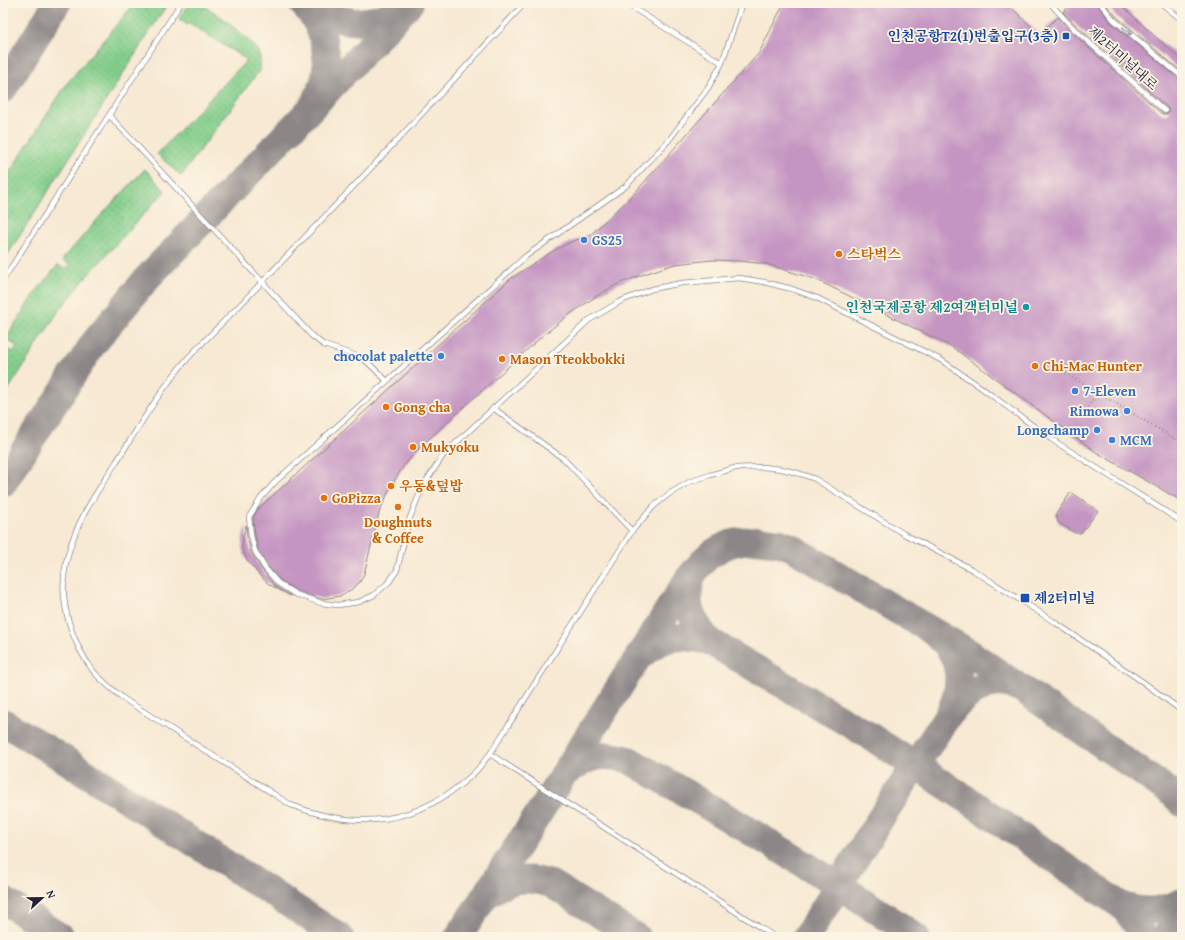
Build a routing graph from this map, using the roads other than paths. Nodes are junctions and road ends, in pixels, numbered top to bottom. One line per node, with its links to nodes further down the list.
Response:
1 (181, 3): 12 (lane)
2 (525, 3): 14 (lane)
3 (625, 3): 9 (lane)
4 (742, 3): 9 (lane)
5 (1050, 3): 11 (lane, 제2터미널대로)
6 (1100, 3): 10 (lane, 제2터미널대로, one-way to 10)
7 (1161, 3): 8 (lane)
8 (1182, 20)
9 (722, 63): 15 (lane)
10 (1182, 77)
11 (1165, 111)
12 (109, 115): 13 (lane); 14 (lane)
13 (3, 280)
14 (261, 282): 15 (lane); 20 (lane)
15 (387, 381): 16 (lane)
16 (493, 408): 17 (lane); 18 (lane)
17 (1182, 522)
18 (632, 531): 19 (lane); 20 (lane)
19 (1182, 711)
20 (490, 754): 21 (lane)
21 (775, 937)

